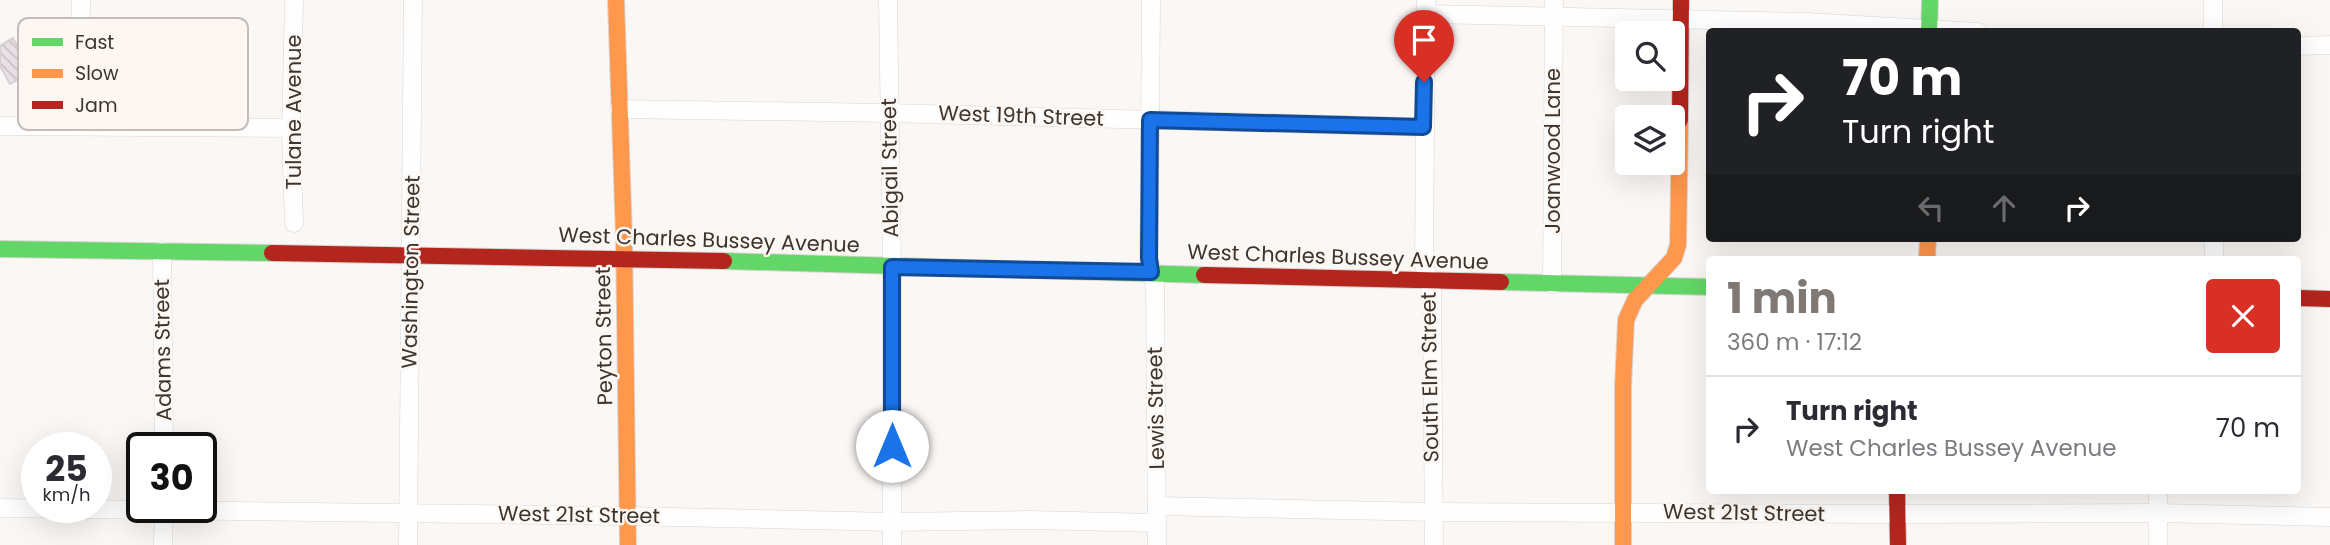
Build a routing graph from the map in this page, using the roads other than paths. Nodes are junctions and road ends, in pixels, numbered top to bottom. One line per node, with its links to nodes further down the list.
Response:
1 (81, 0): 12 (street)
2 (295, 0): 26 (street, Tulane Avenue)
3 (413, 0): 30 (street, Washington Street)
4 (616, 0): 19 (street, Peyton Street)
5 (888, 0): 20 (street, Abigail Street)
6 (1151, 0): 21 (street, Lewis Street)
7 (1681, 0): 13 (street)
8 (1930, 0): 15 (street)
9 (2213, 0): 16 (street)
10 (1426, 7): 11 (street); 24 (street, South Elm Street)
11 (1554, 9): 13 (street); 35 (street, Joanwood Lane)
12 (81, 18)
13 (1681, 19): 14 (street); 36 (street)
14 (1888, 28)
15 (1929, 28)
16 (2213, 28)
17 (2330, 45): 18 (street)
18 (2301, 46)
19 (619, 109): 20 (street, West 19th Street); 31 (street, Peyton Street)
20 (889, 113): 21 (street, West 19th Street); 32 (street, Abigail Street)
21 (1150, 120): 24 (street, West 19th Street); 33 (street, Lewis Street)
22 (0, 126): 23 (street)
23 (18, 126)
24 (1423, 127): 34 (street, South Elm Street)
25 (248, 128): 26 (street)
26 (292, 128): 27 (street, Tulane Avenue)
27 (294, 223)
28 (0, 249): 29 (street, West Charles Bussey Avenue)
29 (162, 251): 30 (street, West Charles Bussey Avenue); 40 (street, Adams Street)
30 (410, 253): 31 (street, West Charles Bussey Avenue); 48 (street, Washington Street)
31 (624, 258): 32 (street, West Charles Bussey Avenue); 52 (street, Peyton Street)
32 (892, 267): 33 (street, West Charles Bussey Avenue); 54 (street, Abigail Street)
33 (1151, 272): 34 (street, West Charles Bussey Avenue); 51 (street, Lewis Street)
34 (1428, 282): 35 (street, West Charles Bussey Avenue); 46 (street, South Elm Street)
35 (1552, 284): 36 (street, West Charles Bussey Avenue)
36 (1646, 286): 37 (street, West Charles Bussey Avenue); 47 (street)
37 (1706, 287)
38 (2301, 298): 39 (street)
39 (2330, 299)
40 (164, 432)
41 (1897, 494): 50 (street)
42 (2158, 494): 49 (street)
43 (0, 509): 44 (street, West 21st Street)
44 (126, 509)
45 (217, 510): 48 (street, West 21st Street)
46 (1433, 512): 47 (street, West 21st Street); 51 (street, West 21st Street); 61 (street, South Elm Street)
47 (1623, 512): 50 (street, West 21st Street); 62 (street)
48 (409, 513): 52 (street, West 21st Street); 57 (street, Washington Street)
49 (2158, 513): 50 (street, West 21st Street); 53 (street, West 21st Street); 64 (street)
50 (1898, 514): 63 (street)
51 (1157, 515): 54 (street, West 21st Street); 60 (street, Lewis Street)
52 (628, 516): 54 (street, West 21st Street); 58 (street, Peyton Street)
53 (2330, 517)
54 (892, 522): 59 (street, Abigail Street)
55 (164, 523): 56 (street)
56 (163, 545)
57 (408, 545)
58 (628, 545)
59 (892, 545)
60 (1157, 545)
61 (1434, 545)
62 (1623, 545)
63 (1898, 545)
64 (2158, 545)

